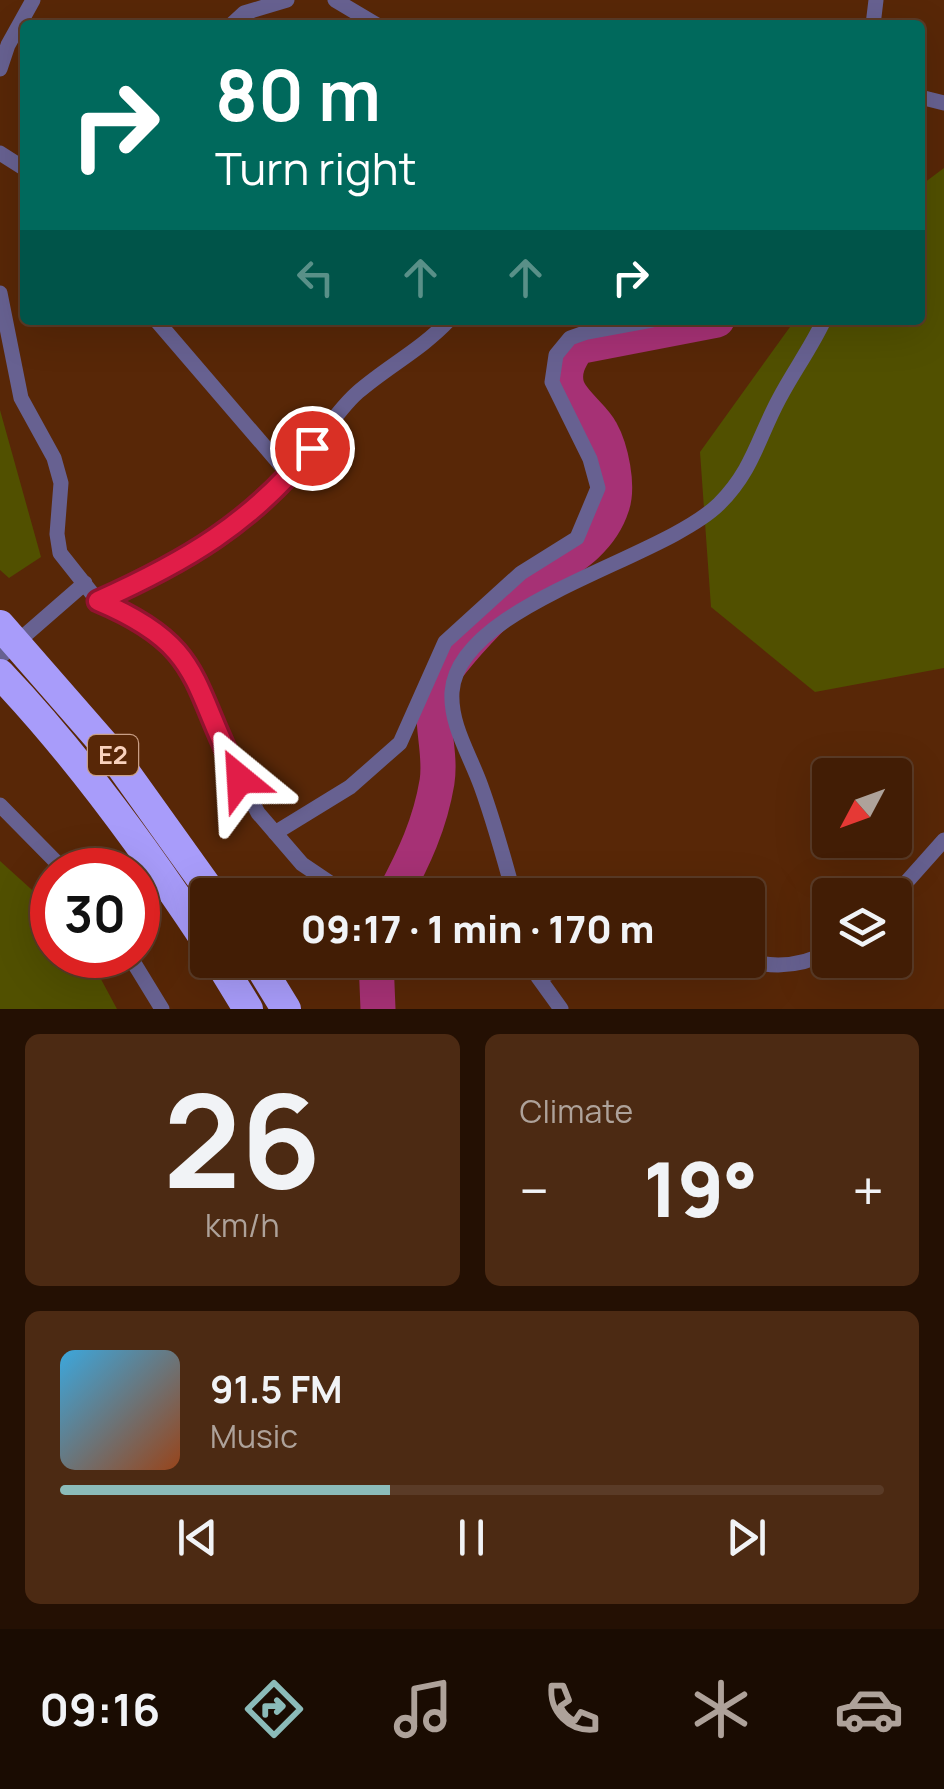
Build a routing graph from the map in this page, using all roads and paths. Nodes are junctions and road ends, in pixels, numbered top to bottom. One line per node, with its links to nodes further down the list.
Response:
1 (288, 0): 3 (street)
2 (334, 0): 4 (street)
3 (236, 20)
4 (369, 20)
5 (20, 23): 6 (street)
6 (0, 68)
7 (0, 294): 13 (street)
8 (160, 325): 12 (street)
9 (444, 325): 12 (street)
10 (625, 325): 19 (street)
11 (822, 325): 24 (street)
12 (290, 476): 14 (street)
13 (85, 583): 14 (street); 16 (street)
14 (98, 601): 19 (street)
15 (0, 626): 22 (highway, E2)
16 (0, 657)
17 (0, 674): 26 (highway, E2)
18 (0, 805): 21 (street)
19 (275, 833): 23 (street)
20 (944, 840): 25 (street)
21 (42, 848)
22 (201, 878)
23 (323, 878)
24 (509, 878)
25 (910, 878)
26 (190, 919)
27 (812, 958): 28 (street)
28 (765, 966)
29 (142, 978): 33 (street)
30 (229, 978): 34 (highway)
31 (267, 978): 35 (highway)
32 (539, 978): 36 (street)
33 (162, 1009)
34 (248, 1009)
35 (286, 1009)
36 (562, 1009)

